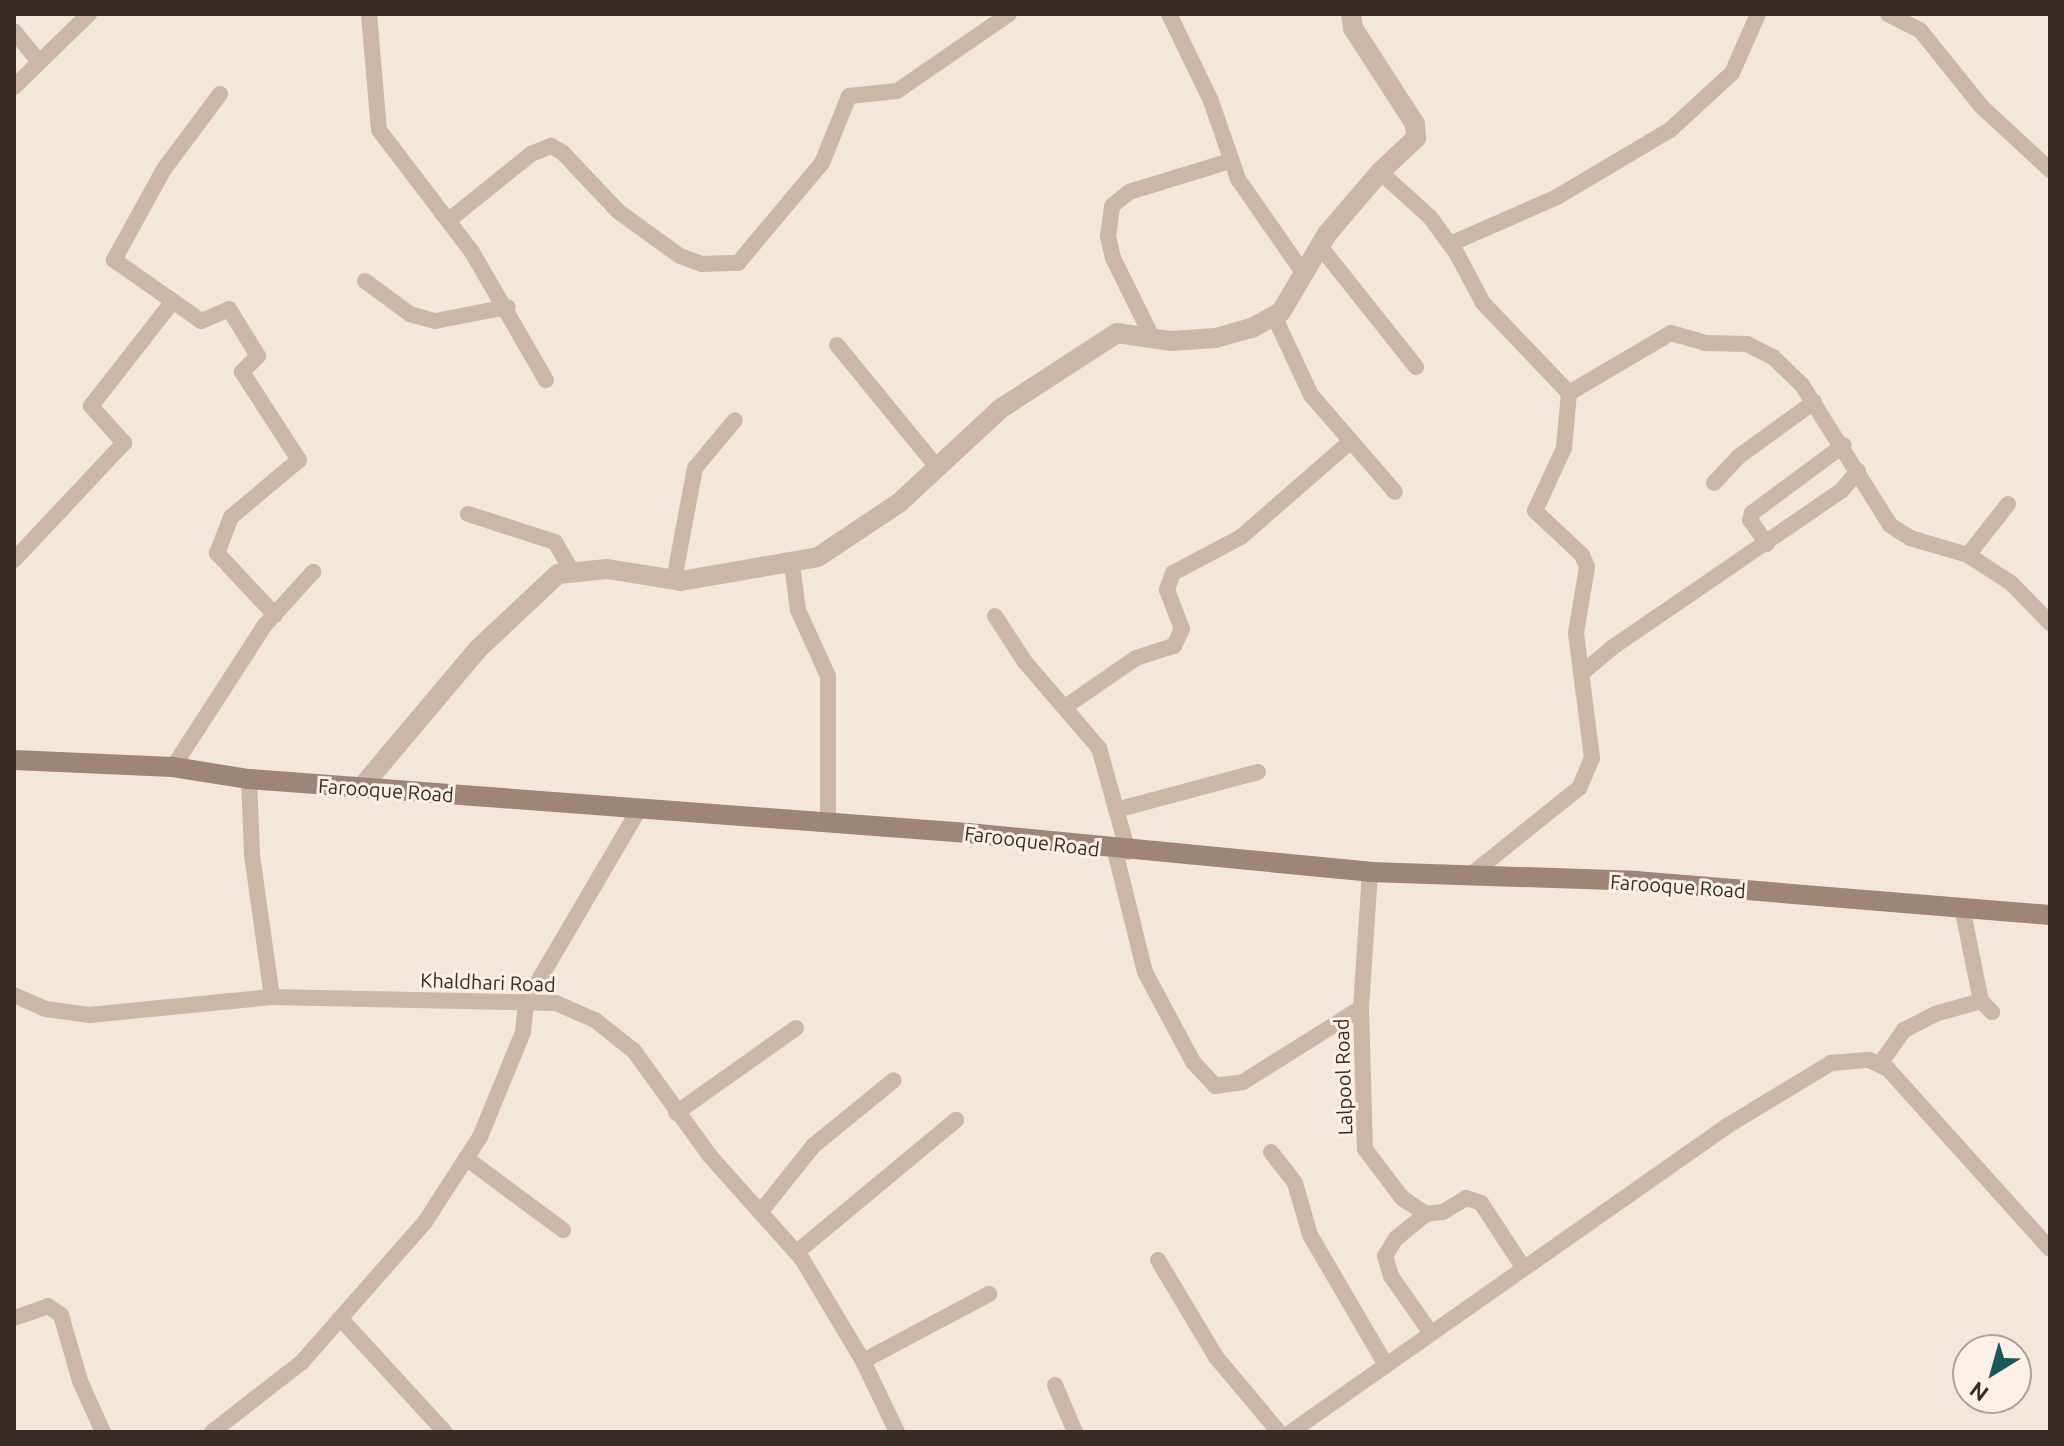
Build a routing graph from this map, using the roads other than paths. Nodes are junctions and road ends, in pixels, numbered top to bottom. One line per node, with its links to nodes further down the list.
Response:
1 (89, 14): 9 (street)
2 (369, 14): 15 (street)
3 (1009, 14): 15 (street)
4 (1169, 14): 12 (street)
5 (1351, 14): 14 (street)
6 (1758, 14): 16 (street)
7 (1888, 14): 13 (street)
8 (14, 31): 9 (street)
9 (39, 62): 10 (street)
10 (14, 87)
11 (220, 94): 20 (street)
12 (1230, 161): 18 (street); 23 (street)
13 (2050, 170)
14 (1380, 172): 16 (street); 17 (street)
15 (449, 220): 21 (street)
16 (1450, 244): 27 (street)
17 (1319, 245): 18 (street); 25 (street)
18 (1304, 274): 22 (street)
19 (365, 281): 21 (street)
20 (173, 301): 40 (street); 45 (street)
21 (508, 307): 26 (street)
22 (1274, 316): 23 (street); 30 (street)
23 (1151, 335): 32 (street)
24 (837, 345): 32 (street)
25 (1416, 367)
26 (546, 380)
27 (1569, 393): 28 (street); 48 (street)
28 (1814, 402): 31 (street); 34 (street)
29 (735, 420): 44 (street)
30 (1351, 441): 35 (street); 49 (street)
31 (1844, 445): 33 (street); 38 (street)
32 (937, 467): 41 (street)
33 (1858, 471): 38 (street); 39 (street)
34 (1714, 483)
35 (1395, 492)
36 (2008, 504): 39 (street)
37 (468, 514): 43 (street)
38 (1767, 544): 48 (street)
39 (1968, 555): 47 (street)
40 (14, 560)
41 (792, 564): 44 (street); 57 (street)
42 (313, 572): 45 (street)
43 (572, 572): 44 (street); 54 (street)
44 (674, 580)
45 (275, 615): 51 (street)
46 (995, 616): 49 (street)
47 (2050, 623)
48 (1581, 674): 60 (street)
49 (1065, 707): 55 (street)
50 (14, 760): 51 (main road, Farooque Road)
51 (173, 767): 53 (main road, Farooque Road)
52 (1258, 772): 55 (street)
53 (249, 779): 54 (main road, Farooque Road); 64 (street)
54 (361, 788): 56 (main road, Farooque Road)
55 (1116, 810): 58 (street)
56 (638, 811): 57 (main road, Farooque Road); 65 (street)
57 (828, 824): 58 (main road, Farooque Road)
58 (1122, 851): 59 (main road, Farooque Road); 66 (street)
59 (1370, 872): 60 (main road, Farooque Road); 66 (street, Lalpool Road)
60 (1469, 876): 61 (main road, Farooque Road)
61 (1962, 907): 62 (main road, Farooque Road); 68 (street)
62 (2050, 915)
63 (14, 995): 64 (street, Khaldhari Road)
64 (272, 997): 65 (street, Khaldhari Road)
65 (526, 1002): 70 (street, Khaldhari Road); 73 (street)
66 (1361, 1008): 75 (street, Lalpool Road)
67 (796, 1028): 70 (street)
68 (1880, 1064): 77 (street); 80 (street)
69 (894, 1080): 74 (street)
70 (676, 1113): 74 (street, Khaldhari Road)
71 (956, 1120): 78 (street)
72 (1271, 1152): 86 (street)
73 (466, 1158): 76 (street); 83 (street)
74 (762, 1210): 78 (street, Khaldhari Road)
75 (1426, 1214): 80 (street); 84 (street)
76 (563, 1230)
77 (2050, 1249)
78 (797, 1252): 85 (street, Khaldhari Road)
79 (1158, 1260): 93 (street)
80 (1523, 1267): 84 (street)
81 (989, 1294): 85 (street)
82 (14, 1318): 88 (street)
83 (340, 1318): 89 (street); 90 (street)
84 (1430, 1332): 86 (street)
85 (863, 1361): 91 (street, Khaldhari Road)
86 (1386, 1365): 94 (street)
87 (1055, 1385): 92 (street)
88 (103, 1432)
89 (212, 1432)
90 (445, 1432)
91 (897, 1432)
92 (1075, 1432)
93 (1279, 1432)
94 (1291, 1432)

